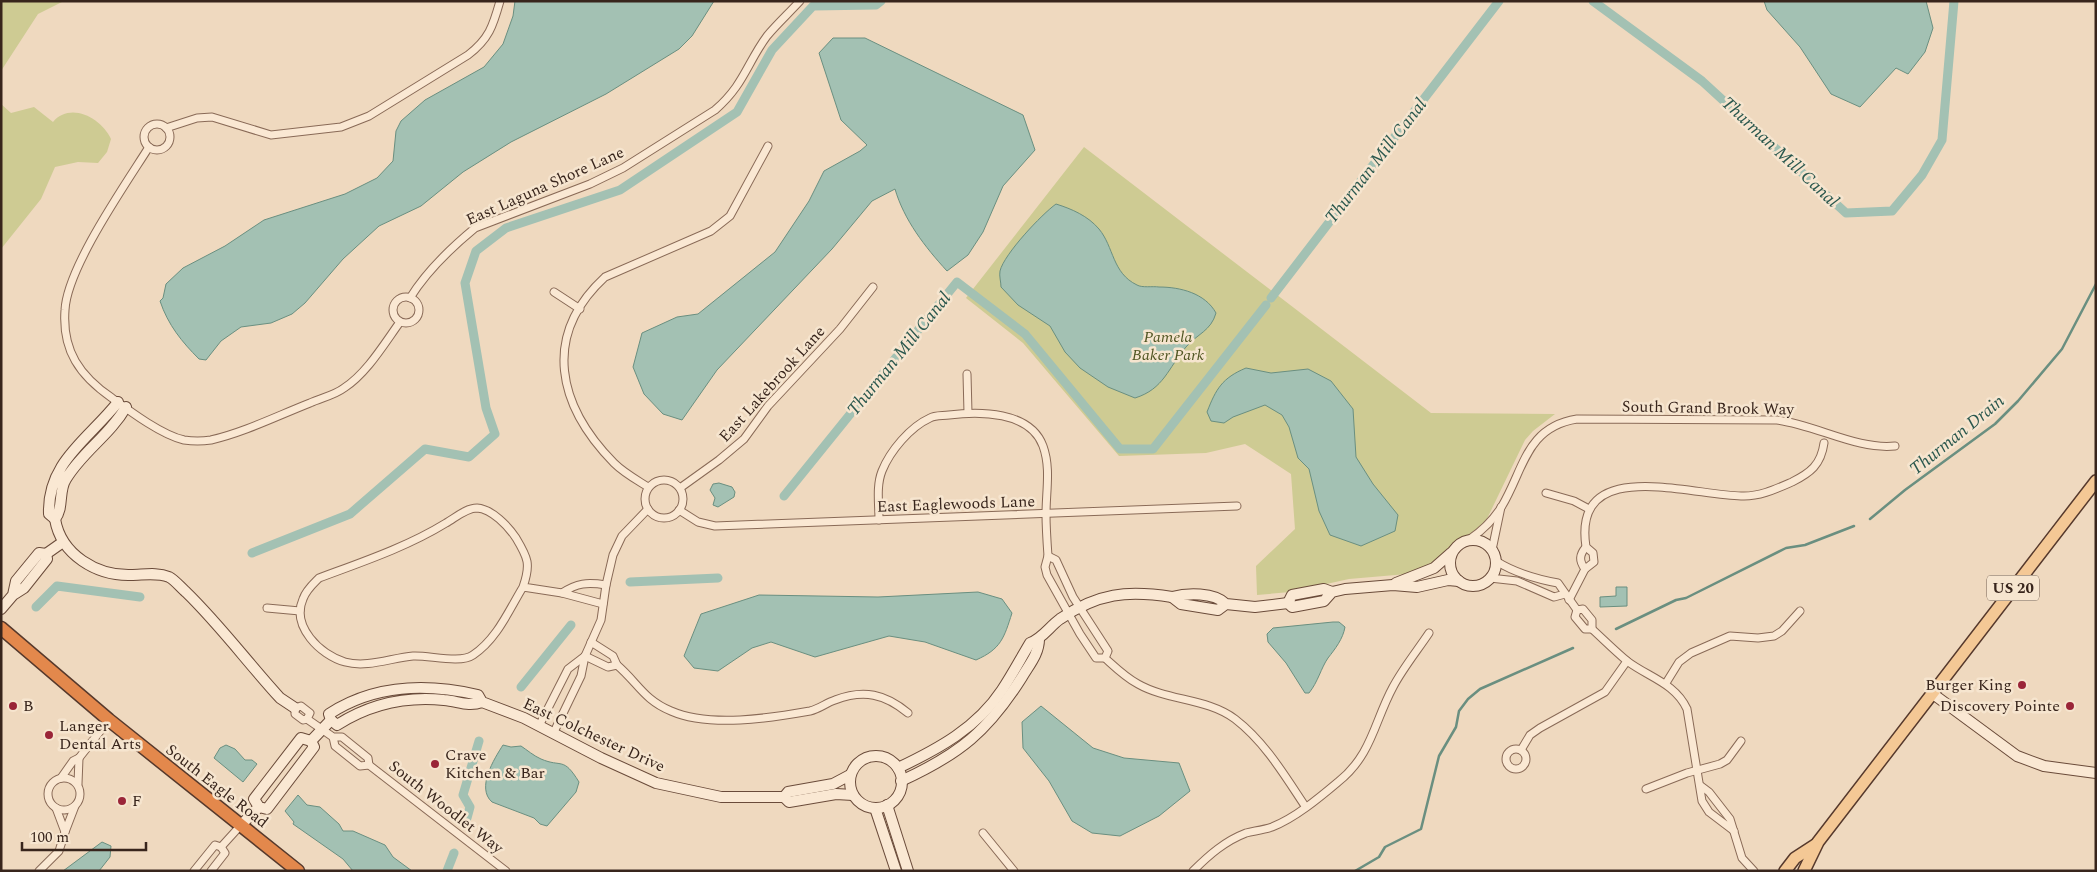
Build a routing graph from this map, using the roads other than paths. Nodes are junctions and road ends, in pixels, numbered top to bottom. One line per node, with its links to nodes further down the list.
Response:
1 (500, 1): 3 (street)
2 (800, 1): 8 (street, East Laguna Shore Lane)
3 (166, 128): 5 (street); 5 (street)
4 (768, 146): 9 (street)
5 (149, 147): 12 (street)
6 (873, 287): 20 (street, East Lakebrook Lane)
7 (554, 292): 9 (street)
8 (410, 298): 10 (street); 10 (street)
9 (580, 309): 19 (street)
10 (400, 322): 12 (street)
11 (967, 374): 13 (street)
12 (122, 405): 16 (street); 17 (street)
13 (968, 413): 27 (street); 29 (street)
14 (1824, 443): 25 (street)
15 (1895, 446): 23 (street, South Grand Brook Way)
16 (70, 454): 17 (street); 28 (street)
17 (78, 462): 28 (street)
18 (2095, 482): 65 (main road, US 20)
19 (648, 488): 20 (street); 24 (street)
20 (680, 488): 26 (street)
21 (1546, 493): 25 (street)
22 (1237, 506): 27 (street, East Eaglewoods Lane)
23 (1502, 507): 30 (street); 33 (street)
24 (648, 509): 26 (street); 42 (street)
25 (1589, 509): 32 (street)
26 (679, 510): 29 (street, East Eaglewoods Lane)
27 (1046, 514): 29 (street, East Eaglewoods Lane); 35 (street)
28 (56, 519): 31 (street)
29 (879, 520)
30 (1470, 539): 33 (street); 34 (street)
31 (63, 542): 50 (street); 66 (street)
32 (1586, 547): 37 (street); 37 (street)
33 (1492, 550): 36 (street)
34 (1452, 553): 39 (street); 41 (street)
35 (1048, 556): 49 (street); 54 (street)
36 (1496, 561): 38 (street); 40 (street)
37 (1585, 569): 46 (street)
38 (1490, 578): 39 (street); 45 (street)
39 (1459, 581): 41 (street)
40 (1547, 581): 45 (street); 46 (street)
41 (1393, 584): 49 (street)
42 (606, 585): 44 (street); 47 (street)
43 (523, 587): 44 (street); 52 (street); 52 (street)
44 (562, 593): 47 (street)
45 (1542, 593): 46 (street)
46 (1567, 597): 51 (street)
47 (603, 604): 59 (street)
48 (268, 608): 52 (street)
49 (1080, 608): 54 (street); 61 (street)
50 (1, 609)
51 (1577, 610): 56 (street); 56 (street)
52 (300, 611)
53 (1800, 611): 64 (street)
54 (1069, 614): 58 (street); 61 (street)
55 (1, 628): 68 (highway, South Eagle Road)
56 (1592, 630): 62 (street)
57 (1429, 633): 91 (street)
58 (1039, 639): 78 (street); 83 (street)
59 (591, 642): 60 (street); 63 (street)
60 (585, 656): 63 (street); 69 (street); 71 (street)
61 (1105, 658): 91 (street)
62 (1627, 661): 64 (street); 75 (street)
63 (617, 666): 67 (street)
64 (1666, 684): 79 (street)
65 (1933, 694): 80 (street); 99 (main road, US 20)
66 (295, 708): 70 (street, South Woodlet Way)
67 (908, 713)
68 (109, 720): 76 (street); 95 (highway, South Eagle Road)
69 (539, 726): 70 (street, East Colchester Drive); 71 (street, East Colchester Drive)
70 (320, 730): 72 (street, South Woodlet Way); 73 (street, East Colchester Drive)
71 (553, 734): 88 (street, East Colchester Drive)
72 (333, 737): 77 (street, South Woodlet Way); 77 (street, South Woodlet Way)
73 (311, 741): 92 (street, East Colchester Drive); 92 (street, East Colchester Drive)
74 (1741, 741): 79 (street)
75 (1521, 750)
76 (79, 758): 82 (street); 84 (street)
77 (369, 766): 105 (street, South Woodlet Way)
78 (898, 768): 81 (street); 83 (street)
79 (1697, 770): 85 (street); 86 (street)
80 (2096, 773)
81 (850, 775): 87 (street); 88 (street, East Colchester Drive)
82 (61, 778): 84 (street); 93 (street)
83 (901, 781): 89 (street)
84 (78, 784): 90 (street)
85 (1701, 786): 97 (street); 97 (street)
86 (1646, 789)
87 (853, 795): 88 (street, East Colchester Drive); 94 (street)
88 (784, 797)
89 (887, 805): 94 (street); 107 (street)
90 (75, 806): 93 (street); 96 (street)
91 (1306, 806): 109 (street)
92 (258, 807): 95 (street, East Colchester Drive)
93 (56, 808): 96 (street)
94 (875, 808): 106 (street)
95 (241, 825): 100 (street); 104 (highway, South Eagle Road)
96 (65, 832): 101 (street)
97 (1734, 832): 110 (street)
98 (983, 833): 108 (street)
99 (1815, 845): 111 (main road, US 20); 112 (main road, US 20)
100 (221, 847): 102 (street); 103 (street)
101 (39, 871)
102 (194, 871)
103 (211, 871)
104 (298, 871)
105 (506, 871)
106 (896, 871)
107 (908, 871)
108 (1014, 871)
109 (1193, 871)
110 (1754, 871)
111 (1785, 871)
112 (1804, 871)

